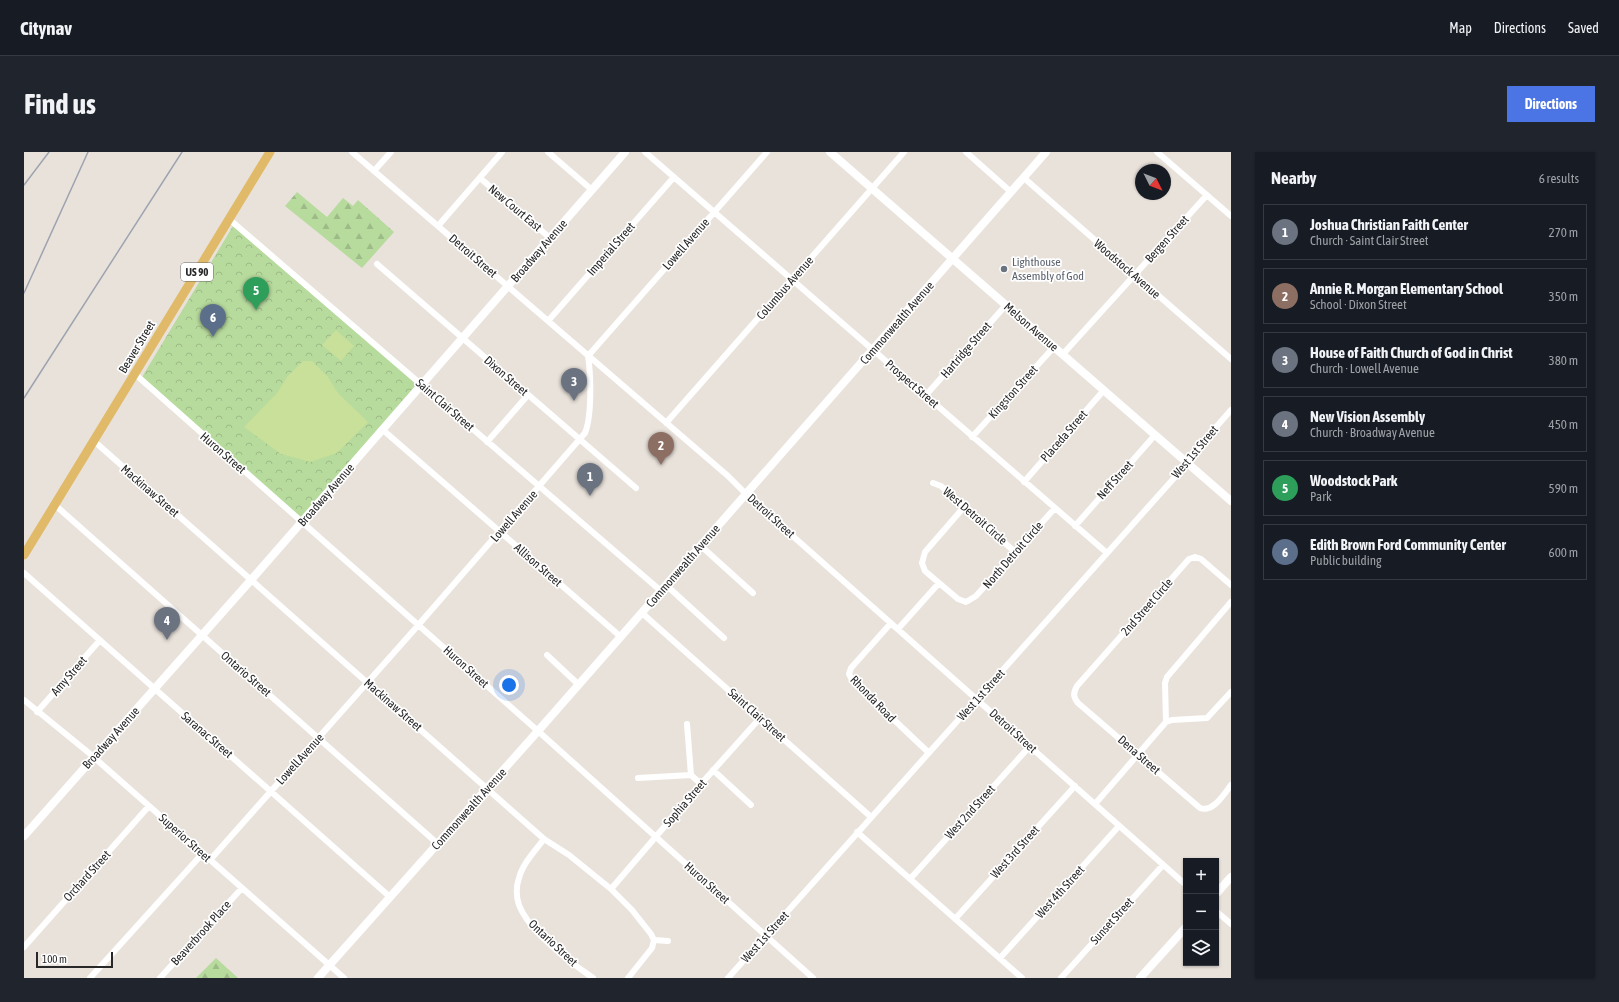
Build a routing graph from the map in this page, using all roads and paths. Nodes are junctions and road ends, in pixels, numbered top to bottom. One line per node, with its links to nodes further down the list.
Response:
1 (270, 152): 24 (main road, Beaver Street / US 90)
2 (352, 152): 14 (street, Detroit Street)
3 (391, 152): 14 (street)
4 (502, 152): 16 (street)
5 (548, 152): 19 (street)
6 (625, 152): 19 (street, Broadway Avenue)
7 (645, 152): 15 (street, Prospect Street)
8 (767, 152): 22 (street, Lowell Avenue)
9 (830, 152): 18 (street, Melson Avenue)
10 (904, 152): 18 (street, Columbus Avenue)
11 (966, 152): 20 (street)
12 (1046, 152): 17 (street, Commonwealth Avenue)
13 (1157, 152): 21 (street)
14 (374, 171): 25 (street, Detroit Street)
15 (674, 177): 22 (street, Prospect Street); 33 (street, Imperial Street)
16 (480, 178): 25 (street); 26 (street, New Court East)
17 (1024, 178): 20 (street, Commonwealth Avenue); 29 (street, Woodstock Avenue)
18 (872, 189): 27 (street, Melson Avenue); 30 (street, Columbus Avenue)
19 (592, 190): 26 (street, Broadway Avenue)
20 (1011, 192): 27 (street, Commonwealth Avenue)
21 (1206, 195): 23 (street); 29 (street, Bergen Street)
22 (714, 212): 30 (street, Prospect Street); 38 (street, Lowell Avenue)
23 (1231, 216)
24 (229, 219): 40 (main road, Beaver Street / US 90); 41 (street, Saint Clair Street)
25 (438, 226): 31 (street, Detroit Street)
26 (550, 238): 31 (street, Broadway Avenue)
27 (953, 259): 32 (street, Melson Avenue); 36 (street, Commonwealth Avenue)
28 (377, 264): 34 (street, Dixon Street)
29 (1135, 275): 37 (street, Bergen Street); 39 (street, Woodstock Avenue)
30 (792, 280): 36 (street, Prospect Street); 46 (street, Columbus Avenue)
31 (508, 286): 33 (street, Detroit Street); 34 (street, Broadway Avenue)
32 (1006, 305): 35 (street, Melson Avenue); 44 (street, Hartridge Street)
33 (548, 321): 38 (street, Detroit Street)
34 (463, 338): 41 (street, Broadway Avenue); 43 (street, Dixon Street)
35 (1054, 347): 37 (street, Melson Avenue); 49 (street, Kingston Street)
36 (873, 350): 44 (street, Prospect Street); 58 (street, Commonwealth Avenue)
37 (1063, 354): 42 (street, Melson Avenue)
38 (588, 356): 46 (street, Detroit Street); 50 (street, Lowell Avenue)
39 (1231, 359)
40 (135, 374): 51 (main road, Beaver Street / US 90); 63 (street, Huron Street)
41 (422, 385): 47 (street, Broadway Avenue); 52 (street, Saint Clair Street)
42 (1104, 390): 48 (street, Melson Avenue); 54 (street, Placeda Street)
43 (528, 395): 50 (street, Dixon Street); 52 (street)
44 (926, 395): 49 (street, Prospect Street)
45 (1231, 410): 53 (street, West 1st Street)
46 (666, 423): 58 (street, Detroit Street)
47 (383, 430): 63 (street, Broadway Avenue); 65 (street, Allison Street)
48 (1155, 435): 53 (street, Melson Avenue); 64 (street, Neff Street)
49 (972, 436): 54 (street, Prospect Street)
50 (580, 439): 56 (street, Lowell Avenue); 57 (street, Dixon Street)
51 (94, 441): 60 (main road, Beaver Street / US 90); 71 (street, Mackinaw Street)
52 (487, 442): 56 (street, Saint Clair Street)
53 (1186, 462): 59 (street, Melson Avenue); 68 (street, West 1st Street)
54 (1024, 482): 62 (street, Prospect Street)
55 (932, 483): 61 (street, West Detroit Circle)
56 (540, 486): 65 (street, Lowell Avenue); 74 (street, Saint Clair Street)
57 (636, 488)
58 (746, 494): 66 (street, Commonwealth Avenue); 78 (street, Detroit Street)
59 (1231, 501)
60 (54, 505): 69 (main road, Beaver Street / US 90); 81 (street, Ontario Street)
61 (964, 507): 67 (street, West Detroit Circle); 72 (street)
62 (1055, 508): 64 (street, Prospect Street); 67 (street, North Detroit Circle)
63 (302, 522): 71 (street, Broadway Avenue); 79 (street, Huron Street)
64 (1075, 526): 68 (street, Prospect Street)
65 (500, 533): 79 (street, Lowell Avenue); 82 (street, Allison Street)
66 (701, 546): 74 (street, Commonwealth Avenue); 75 (street)
67 (1015, 552): 72 (street, North Detroit Circle)
68 (1107, 553): 91 (street, West 1st Street)
69 (24, 555)
70 (24, 573): 84 (street, Saranac Street)
71 (251, 580): 81 (street, Broadway Avenue); 86 (street, Mackinaw Street)
72 (939, 583): 80 (street)
73 (1231, 585): 90 (street, 2nd Street Circle)
74 (664, 588): 77 (street, Commonwealth Avenue); 83 (street, Saint Clair Street)
75 (753, 593)
76 (1231, 602): 95 (street)
77 (642, 613): 82 (street, Commonwealth Avenue); 94 (street, Saint Clair Street)
78 (891, 623): 80 (street, Detroit Street); 100 (street, Rhonda Road)
79 (418, 626): 86 (street, Lowell Avenue); 97 (street, Huron Street)
80 (898, 629): 91 (street, Detroit Street)
81 (202, 635): 88 (street, Broadway Avenue); 98 (street, Ontario Street)
82 (621, 637): 87 (street, Commonwealth Avenue)
83 (724, 638)
84 (100, 640): 88 (street, Saranac Street); 93 (street, Amy Street)
85 (547, 655): 87 (street)
86 (368, 683): 98 (street, Lowell Avenue); 109 (street, Mackinaw Street)
87 (579, 685): 97 (street, Commonwealth Avenue)
88 (155, 688): 102 (street, Broadway Avenue); 110 (street, Saranac Street)
89 (1231, 692): 95 (street)
90 (1074, 696): 101 (street, Dena Street)
91 (977, 699): 99 (street, Detroit Street); 100 (street, West 1st Street)
92 (24, 700): 93 (street, Superior Street)
93 (37, 712): 102 (street, Superior Street)
94 (760, 718): 103 (street, Sophia Street); 114 (street, Saint Clair Street)
95 (1166, 722): 101 (street)
96 (687, 724): 104 (street)
97 (538, 731): 109 (street, Commonwealth Avenue); 118 (street, Huron Street)
98 (319, 738): 110 (street, Lowell Avenue); 120 (street, Ontario Street)
99 (1030, 746): 108 (street, Detroit Street); 125 (street, West 2nd Street)
100 (929, 752): 114 (street, West 1st Street)
101 (1137, 754): 107 (street, Dena Street); 111 (street)
102 (94, 757): 113 (street, Superior Street); 117 (street, Broadway Avenue)
103 (713, 770): 106 (street, Sophia Street); 112 (street)
104 (691, 775): 105 (street); 106 (street)
105 (638, 778)
106 (701, 784): 118 (street, Sophia Street)
107 (1231, 785)
108 (1075, 786): 111 (street, Detroit Street); 132 (street, West 3rd Street)
109 (487, 788): 119 (street, Mackinaw Street); 120 (street, Commonwealth Avenue)
110 (271, 791): 122 (street, Lowell Avenue); 130 (street, Saranac Street)
111 (1095, 804): 115 (street, Detroit Street)
112 (751, 805)
113 (149, 806): 121 (street, Superior Street); 138 (street, Orchard Street)
114 (871, 817): 116 (street, West 1st Street)
115 (1120, 826): 123 (street, Detroit Street); 139 (street, West 4th Street)
116 (857, 832): 125 (street); 135 (street, West 1st Street)
117 (24, 836)
118 (656, 837): 128 (street, Sophia Street); 135 (street, Huron Street)
119 (544, 839): 128 (street, Mackinaw Street); 145 (street, Ontario Street)
120 (438, 844): 130 (street, Commonwealth Avenue)
121 (203, 854): 122 (street, Superior Street); 141 (street)
122 (210, 860): 127 (street, Superior Street)
123 (1163, 865): 126 (street, Detroit Street); 150 (street, Sunset Street)
124 (1231, 877): 129 (street)
125 (910, 879): 132 (street)
126 (1183, 882)
127 (242, 888): 140 (street, Superior Street); 142 (street, Beaverbrook Place)
128 (611, 889): 136 (street, Mackinaw Street)
129 (1219, 891)
130 (390, 897): 140 (street, Commonwealth Avenue)
131 (1219, 914): 133 (street)
132 (955, 919): 139 (street)
133 (1231, 924)
134 (1183, 930): 151 (street)
135 (766, 935): 147 (street, West 1st Street); 148 (street, Huron Street)
136 (654, 940): 137 (street); 146 (street)
137 (668, 941)
138 (24, 947)
139 (1000, 958): 149 (street)
140 (330, 965): 143 (street, Commonwealth Avenue); 144 (street, Superior Street)
141 (90, 978)
142 (160, 978)
143 (318, 978)
144 (344, 978)
145 (593, 978)
146 (628, 978)
147 (728, 978)
148 (814, 978)
149 (1022, 978)
150 (1060, 978)
151 (1140, 978)

